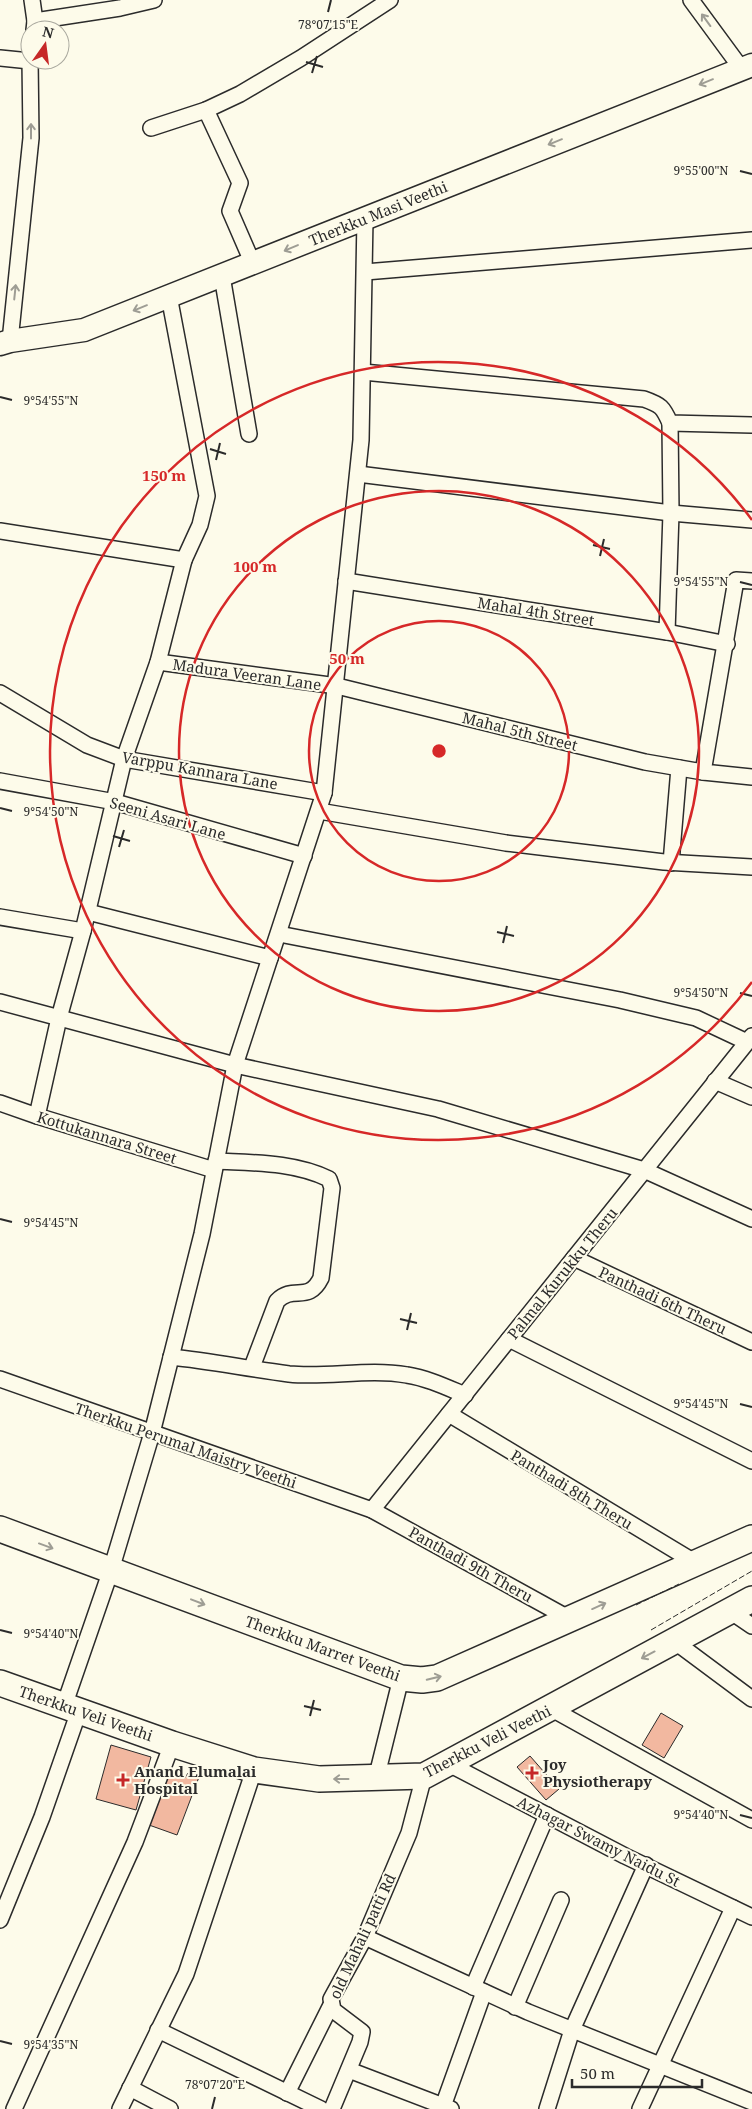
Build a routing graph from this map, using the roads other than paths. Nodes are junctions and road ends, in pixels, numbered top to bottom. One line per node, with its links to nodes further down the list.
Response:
1 (32, 0): 5 (street)
2 (154, 0): 6 (street)
3 (390, 0): 11 (street)
4 (691, 0): 9 (street, one-way to 4)
5 (34, 20)
6 (63, 20)
7 (0, 58): 8 (street)
8 (20, 59)
9 (747, 67): 13 (main road, Therkku Masi Veethi, one-way to 13)
10 (30, 70): 19 (street, one-way to 10)
11 (206, 110): 12 (street); 15 (street)
12 (151, 128)
13 (365, 218): 15 (main road, Therkku Masi Veethi, one-way to 15); 16 (street)
14 (752, 240): 16 (street)
15 (253, 264): 17 (main road, Therkku Masi Veethi)
16 (365, 272): 20 (street)
17 (222, 276): 18 (main road, Therkku Masi Veethi); 23 (street)
18 (169, 296): 19 (main road, Therkku Masi Veethi, one-way to 19); 28 (street)
19 (5, 343)
20 (363, 372): 21 (street); 24 (street)
21 (670, 423): 22 (street); 25 (street)
22 (752, 425)
23 (249, 434)
24 (358, 474): 25 (street); 29 (street)
25 (671, 513): 26 (street); 31 (street)
26 (752, 520)
27 (0, 531): 28 (street)
28 (184, 560): 33 (street)
29 (346, 581): 31 (street, Mahal 4th Street); 34 (street)
30 (752, 581): 32 (street)
31 (667, 632): 32 (street, Mahal 4th Street)
32 (727, 644): 38 (street)
33 (158, 662): 34 (street, Madura Veeran Lane); 36 (street)
34 (337, 686): 37 (street, Mahal 5th Street); 41 (street)
35 (0, 693): 36 (street, Varppu Kannara Lane)
36 (124, 758): 41 (street, Varppu Kannara Lane); 42 (street)
37 (679, 768): 38 (street, Mahal 5th Street); 45 (street)
38 (703, 772): 39 (street, Mahal 5th Street)
39 (752, 777)
40 (0, 781): 42 (street, Seeni Asari Lane)
41 (324, 792): 43 (street)
42 (115, 802): 44 (street, Seeni Asari Lane); 47 (street)
43 (319, 811): 44 (street); 45 (street)
44 (304, 856): 50 (street)
45 (671, 863): 46 (street)
46 (752, 867)
47 (88, 912): 49 (street); 51 (street)
48 (0, 917): 49 (street)
49 (83, 931): 53 (street)
50 (279, 934): 51 (street); 54 (street)
51 (270, 958): 55 (street)
52 (0, 1002): 53 (street)
53 (59, 1018): 55 (street); 59 (street)
54 (750, 1039): 56 (street, Palmal Kurukku Theru)
55 (235, 1065): 60 (street); 61 (street)
56 (716, 1081): 57 (street); 61 (street, Palmal Kurukku Theru)
57 (752, 1098)
58 (0, 1103): 59 (street, Kottukannara Street)
59 (37, 1116): 60 (street, Kottukannara Street)
60 (215, 1165): 66 (street); 67 (street, Kottukannara Street)
61 (644, 1170): 62 (street); 63 (street, Palmal Kurukku Theru)
62 (752, 1219)
63 (574, 1258): 64 (street, Palmal Kurukku Theru); 65 (street, Panthadi 6th Theru)
64 (509, 1340): 69 (street, Palmal Kurukku Theru); 72 (street)
65 (752, 1342)
66 (171, 1357): 67 (street); 71 (street)
67 (252, 1367): 69 (street)
68 (0, 1380): 71 (street, Therkku Perumal Maistry Veethi)
69 (465, 1394): 70 (street, Palmal Kurukku Theru)
70 (449, 1414): 73 (street, Palmal Kurukku Theru); 76 (street, Panthadi 8th Theru)
71 (152, 1433): 73 (street, Therkku Perumal Maistry Veethi); 77 (street)
72 (752, 1461)
73 (372, 1510): 80 (street, Panthadi 9th Theru)
74 (0, 1529): 77 (main road, Therkku Marret Veethi, one-way to 77)
75 (752, 1538): 76 (main road, Therkku Marret Veethi)
76 (696, 1563): 80 (main road, Therkku Marret Veethi, one-way to 76)
77 (111, 1570): 83 (main road, Therkku Marret Veethi, one-way to 83); 86 (street)
78 (752, 1599): 79 (main road, Therkku Veli Veethi)
79 (730, 1611): 81 (street); 82 (main road, Therkku Veli Veethi)
80 (570, 1619): 83 (main road, Therkku Marret Veethi, one-way to 80)
81 (752, 1626)
82 (674, 1641): 85 (street); 87 (main road, Therkku Veli Veethi, one-way to 87)
83 (401, 1678): 92 (street)
84 (0, 1683): 86 (main road, Therkku Veli Veethi)
85 (752, 1699)
86 (72, 1708): 88 (main road, Therkku Veli Veethi); 98 (street)
87 (550, 1708): 89 (main road, Therkku Veli Veethi); 94 (street)
88 (172, 1744): 90 (main road, Therkku Veli Veethi); 112 (street)
89 (447, 1763): 91 (main road, Therkku Veli Veethi); 93 (street, Azhagar Swamy Naidu St)
90 (254, 1770): 92 (main road, Therkku Veli Veethi, one-way to 90); 104 (street)
91 (424, 1776): 92 (main road, Therkku Veli Veethi); 100 (street, old Mahali patti Rd)
92 (376, 1779)
93 (547, 1815): 95 (street, Azhagar Swamy Naidu St); 101 (street)
94 (752, 1820)
95 (646, 1865): 97 (street, Azhagar Swamy Naidu St); 105 (street)
96 (560, 1900): 103 (street)
97 (733, 1908): 99 (street, Azhagar Swamy Naidu St); 106 (street)
98 (1, 1917)
99 (752, 1917)
100 (365, 1937): 101 (street); 102 (street, old Mahali patti Rd)
101 (479, 1990): 103 (street); 111 (street)
102 (330, 2005): 107 (street, old Mahali patti Rd); 109 (street)
103 (515, 2007): 105 (street)
104 (158, 2030): 108 (street); 109 (street)
105 (572, 2030): 106 (street); 117 (street)
106 (659, 2064): 110 (street); 118 (street)
107 (349, 2070): 111 (street); 116 (street, old Mahali patti Rd)
108 (130, 2088): 113 (street); 114 (street)
109 (287, 2093): 115 (street)
110 (752, 2102)
111 (445, 2108)
112 (14, 2109)
113 (120, 2109)
114 (170, 2109)
115 (321, 2109)
116 (332, 2109)
117 (547, 2109)
118 (640, 2109)

